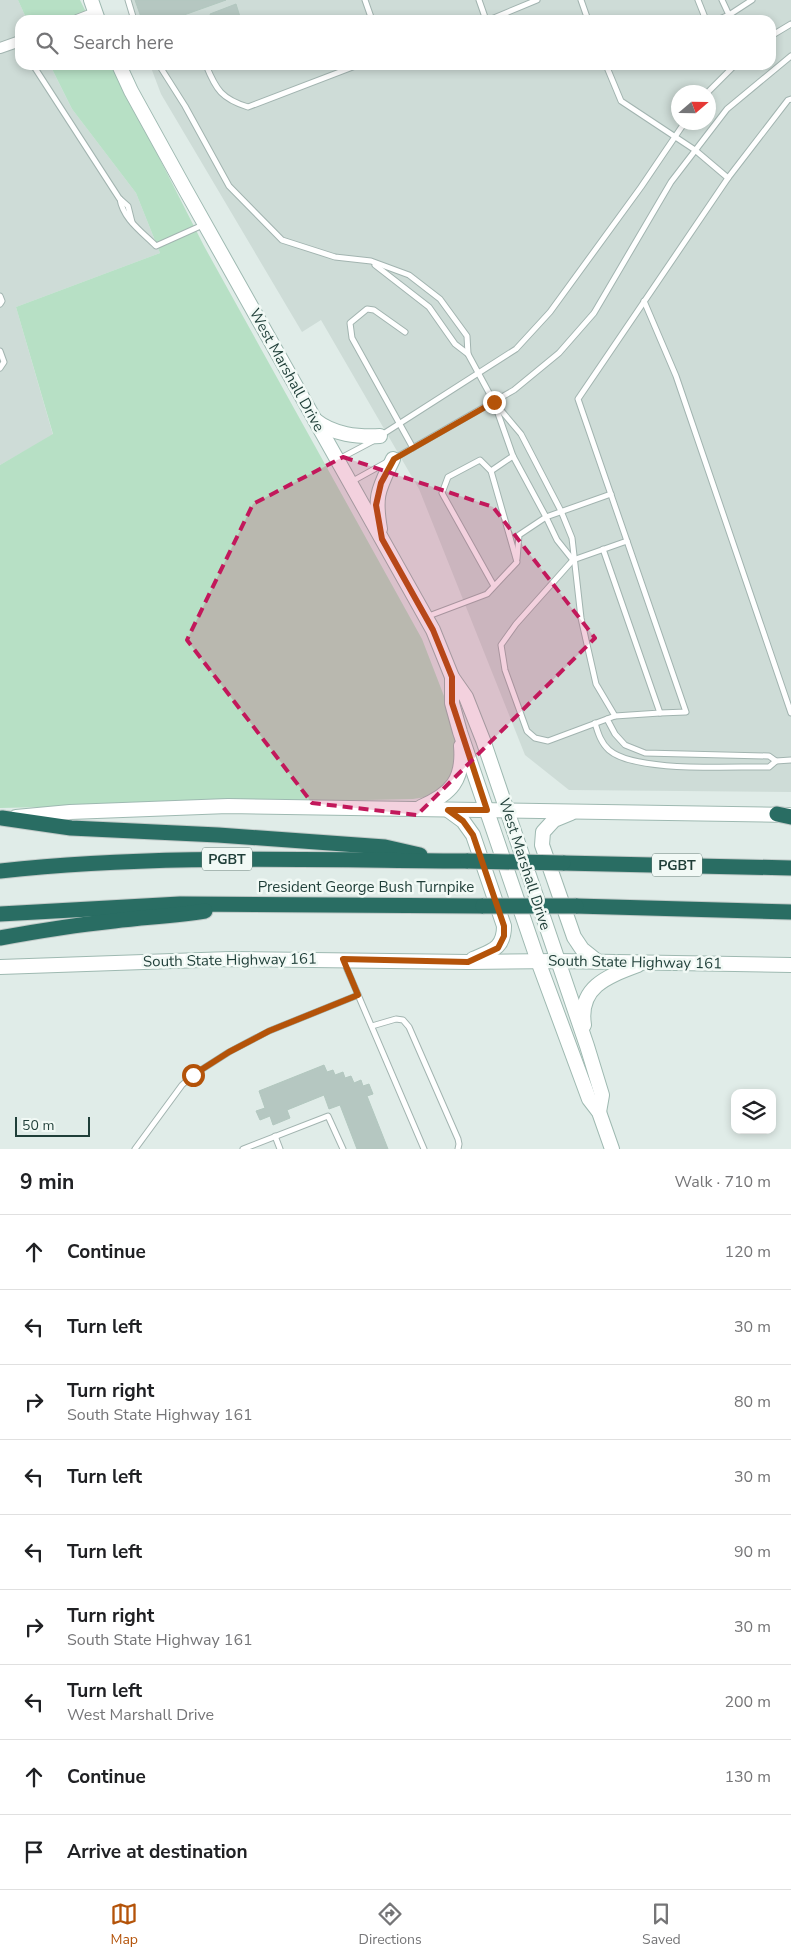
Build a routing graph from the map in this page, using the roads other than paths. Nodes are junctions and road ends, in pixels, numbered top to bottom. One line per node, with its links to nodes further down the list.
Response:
1 (128, 0): 9 (lane)
2 (365, 0): 10 (lane)
3 (479, 0): 11 (lane)
4 (537, 0): 12 (lane)
5 (581, 0): 13 (lane)
6 (698, 0): 14 (lane)
7 (722, 0): 15 (lane)
8 (752, 0): 15 (lane)
9 (132, 15)
10 (370, 15)
11 (485, 15)
12 (500, 15)
13 (586, 15)
14 (704, 15)
15 (729, 15)
16 (791, 24): 17 (lane)
17 (776, 33)
18 (15, 43): 19 (street)
19 (0, 48)
20 (791, 56): 21 (lane)
21 (776, 68)
22 (36, 70): 36 (lane)
23 (121, 70): 36 (main road, West Marshall Drive)
24 (162, 70): 37 (lane)
25 (208, 70): 26 (lane)
26 (345, 70)
27 (608, 70): 33 (lane)
28 (730, 70): 30 (lane)
29 (774, 70): 34 (lane)
30 (715, 85)
31 (791, 99): 35 (lane)
32 (679, 130): 33 (lane)
33 (675, 136): 34 (lane); 45 (lane)
34 (695, 150): 35 (lane); 46 (lane)
35 (728, 178): 39 (lane)
36 (205, 224): 47 (main road, West Marshall Drive)
37 (370, 262): 43 (lane); 43 (lane)
38 (0, 296): 40 (lane)
39 (644, 301): 56 (lane); 67 (lane)
40 (0, 304)
41 (405, 332): 48 (lane)
42 (0, 351): 44 (lane)
43 (468, 354): 45 (lane)
44 (0, 368)
45 (479, 374): 46 (lane); 48 (lane)
46 (494, 402): 50 (lane); 51 (lane); 57 (lane)
47 (314, 419): 49 (main road); 53 (main road, West Marshall Drive)
48 (400, 424): 49 (lane); 50 (lane)
49 (380, 436): 53 (lane)
50 (413, 448): 52 (lane)
51 (513, 456): 54 (lane); 58 (lane)
52 (394, 459): 55 (lane); 59 (main road)
53 (338, 460): 55 (main road, West Marshall Drive)
54 (491, 471): 63 (lane); 64 (lane)
55 (350, 482): 59 (main road, West Marshall Drive)
56 (611, 494): 57 (lane); 60 (lane)
57 (561, 511): 58 (lane); 62 (lane)
58 (546, 517): 62 (lane); 63 (lane)
59 (382, 539): 65 (main road, West Marshall Drive)
60 (627, 541): 61 (lane); 68 (lane)
61 (603, 549): 62 (lane); 68 (lane)
62 (574, 560): 69 (lane); 71 (lane)
63 (517, 562): 64 (lane)
64 (494, 586): 65 (lane)
65 (425, 617): 66 (main road, West Marshall Drive)
66 (452, 677): 72 (main road, West Marshall Drive); 75 (main road, West Marshall Drive)
67 (791, 712)
68 (660, 713): 69 (lane)
69 (614, 716): 70 (lane)
70 (607, 719): 71 (lane); 74 (lane)
71 (595, 723): 74 (lane)
72 (460, 732): 76 (main road); 78 (main road, West Marshall Drive)
73 (791, 760): 74 (lane)
74 (776, 762)
75 (507, 809): 78 (main road); 79 (main road); 91 (main road, West Marshall Drive)
76 (414, 810): 77 (main road); 81 (main road)
77 (448, 810): 78 (main road); 93 (main road)
78 (487, 810): 90 (main road, West Marshall Drive)
79 (576, 811): 80 (main road); 92 (main road)
80 (786, 815)
81 (1, 818): 82 (highway)
82 (461, 861): 83 (highway, President George Bush Turnpike / PGBT, bridge); 84 (highway, President George Bush Turnpike / PGBT)
83 (791, 868)
84 (0, 871)
85 (246, 904): 86 (highway, President George Bush Turnpike, bridge); 87 (highway, President George Bush Turnpike); 88 (highway)
86 (791, 912)
87 (0, 914)
88 (0, 938)
89 (343, 959): 93 (main road, South State Highway 161); 96 (main road, South State Highway 161); 97 (lane)
90 (538, 961): 91 (main road, South State Highway 161); 93 (main road, South State Highway 161); 100 (main road, West Marshall Drive)
91 (557, 961): 92 (main road, South State Highway 161); 99 (main road, West Marshall Drive)
92 (597, 961): 94 (main road, South State Highway 161)
93 (468, 962)
94 (645, 962): 95 (main road, South State Highway 161); 99 (main road)
95 (791, 965)
96 (0, 967)
97 (358, 995): 98 (lane); 102 (lane)
98 (372, 1026): 106 (lane); 107 (lane)
99 (587, 1046): 100 (main road, West Marshall Drive)
100 (599, 1112): 108 (main road, West Marshall Drive)
101 (275, 1136): 103 (lane); 104 (lane); 105 (lane)
102 (135, 1149)
103 (243, 1149)
104 (280, 1149)
105 (343, 1149)
106 (424, 1149)
107 (458, 1149)
108 (612, 1149)

